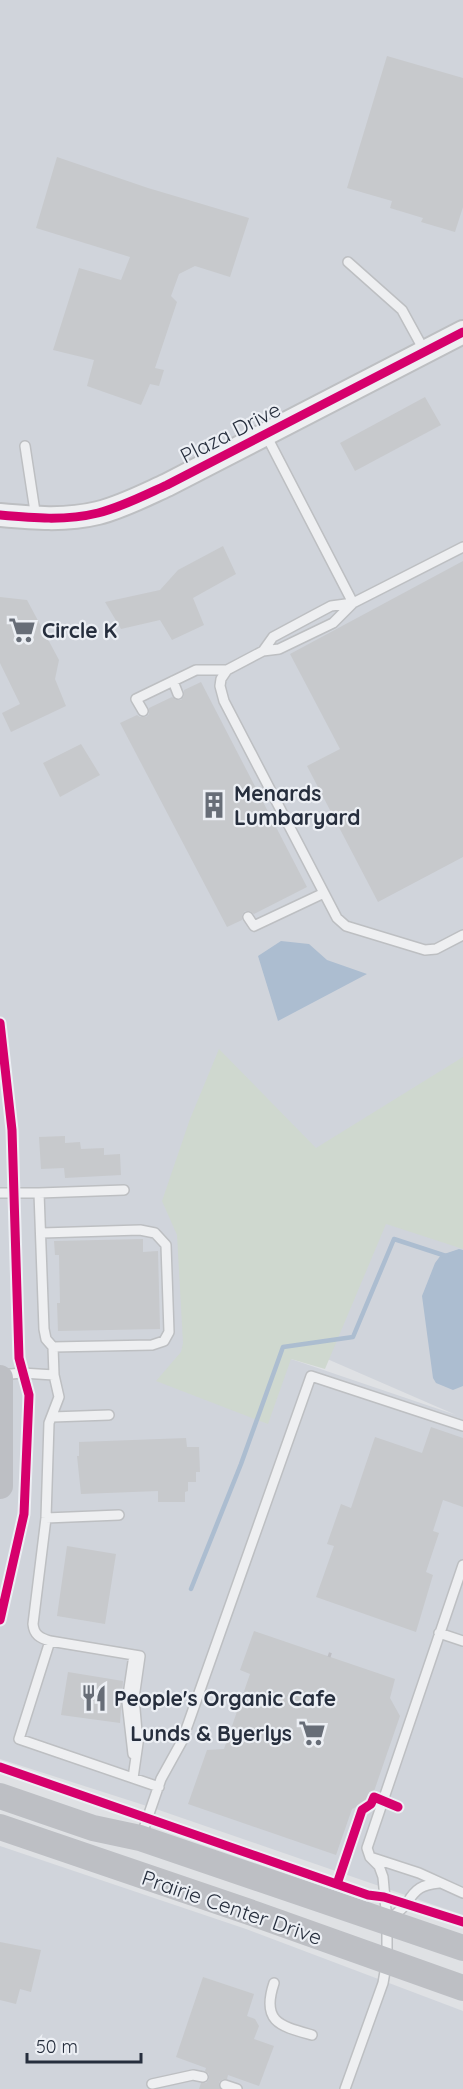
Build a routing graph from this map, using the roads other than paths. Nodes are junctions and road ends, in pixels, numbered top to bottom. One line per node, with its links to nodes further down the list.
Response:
1 (348, 262): 3 (lane)
2 (463, 332): 3 (street, Plaza Drive)
3 (425, 352): 4 (street, Plaza Drive)
4 (265, 434): 7 (street, Plaza Drive); 9 (lane)
5 (25, 446): 7 (lane)
6 (0, 515): 7 (street, Plaza Drive)
7 (36, 518)
8 (463, 547): 9 (lane)
9 (353, 603): 10 (lane); 10 (lane)
10 (263, 651): 11 (lane)
11 (227, 670): 12 (lane); 15 (lane)
12 (173, 681): 13 (lane); 14 (lane)
13 (178, 694)
14 (143, 711)
15 (324, 893): 17 (lane); 19 (lane)
16 (285, 898): 17 (lane)
17 (291, 909): 18 (lane)
18 (248, 917)
19 (463, 935)
20 (124, 1190): 22 (lane)
21 (0, 1193): 22 (lane)
22 (39, 1193): 23 (lane)
23 (42, 1233): 24 (lane); 24 (lane)
24 (53, 1347): 25 (lane)
25 (54, 1375): 26 (lane); 28 (lane)
26 (0, 1377): 30 (main road)
27 (109, 1415): 28 (lane)
28 (52, 1417): 32 (lane)
29 (463, 1426): 38 (lane)
30 (0, 1486)
31 (119, 1515): 32 (lane)
32 (46, 1518): 35 (lane)
33 (463, 1565): 34 (lane)
34 (439, 1633): 36 (lane); 42 (lane)
35 (50, 1641): 37 (lane); 37 (lane)
36 (463, 1641)
37 (133, 1778): 38 (lane)
38 (159, 1787): 41 (lane)
39 (0, 1796): 41 (main road, Prairie Center Drive)
40 (0, 1827): 47 (main road, Prairie Center Drive)
41 (141, 1838): 45 (main road, Prairie Center Drive)
42 (370, 1857): 43 (lane); 45 (lane)
43 (439, 1883): 44 (lane); 45 (lane)
44 (463, 1893)
45 (387, 1922): 46 (main road, Prairie Center Drive); 47 (lane)
46 (463, 1948)
47 (387, 1960): 49 (main road, Prairie Center Drive); 55 (lane)
48 (273, 1983): 50 (lane)
49 (463, 1988)
50 (312, 2035)
51 (203, 2077): 52 (lane)
52 (152, 2084)
53 (225, 2085): 54 (lane)
54 (237, 2089)
55 (345, 2089)

